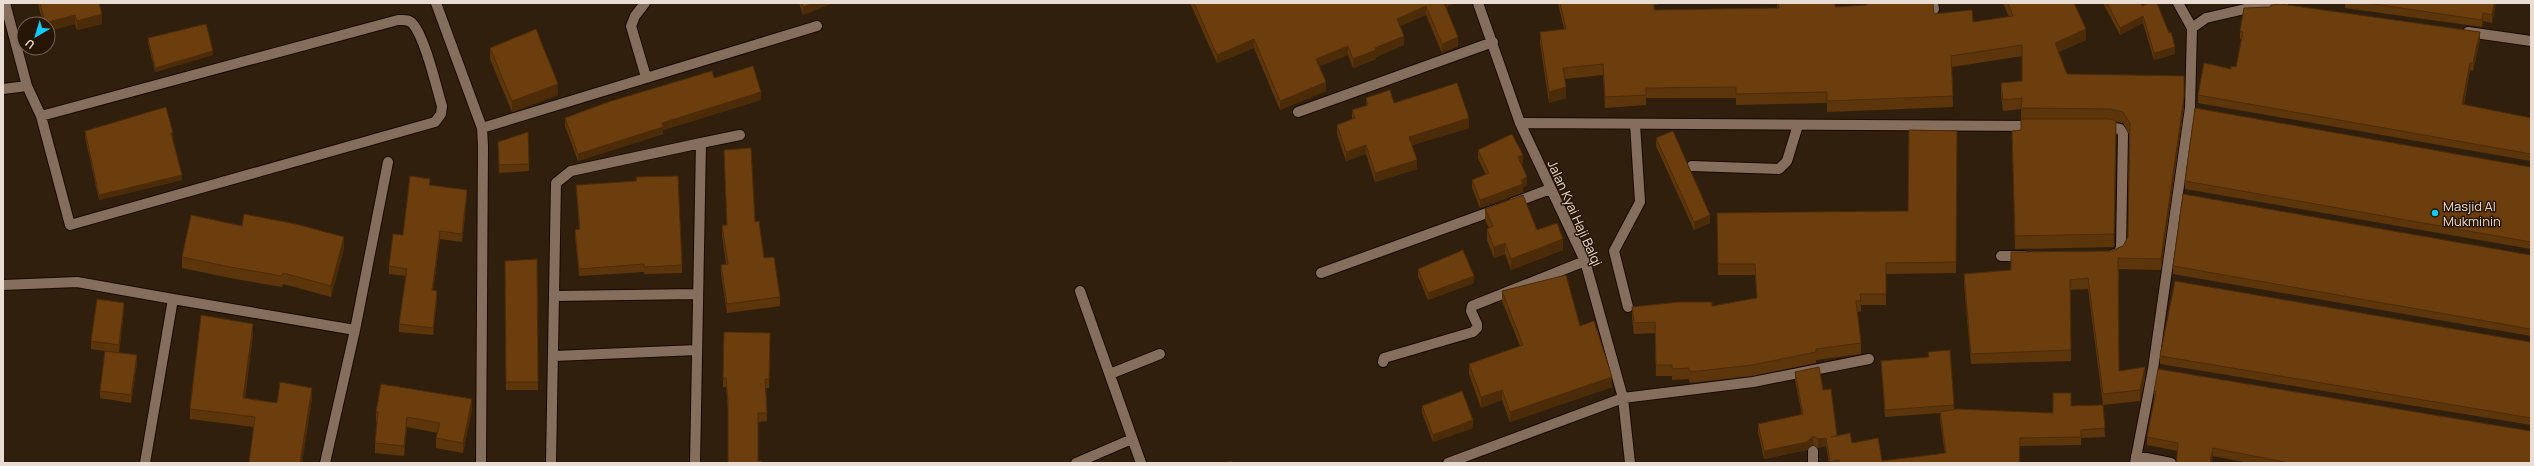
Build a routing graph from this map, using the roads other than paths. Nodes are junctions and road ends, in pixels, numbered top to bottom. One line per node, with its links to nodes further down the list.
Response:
1 (5, 3): 13 (street)
2 (436, 3): 22 (street)
3 (645, 3): 12 (street)
4 (1478, 3): 11 (street, Jalan Kyai Haji Balqi)
5 (2178, 3): 8 (street)
6 (2296, 7): 8 (street)
7 (817, 26): 12 (street)
8 (2192, 28): 33 (street)
9 (2455, 30): 10 (street)
10 (2531, 41)
11 (1493, 42): 15 (street); 17 (street, Jalan Kyai Haji Balqi)
12 (646, 77): 22 (street)
13 (27, 86): 14 (street); 16 (street)
14 (3, 89)
15 (1298, 112)
16 (41, 116): 16 (street)
17 (1520, 123): 18 (street); 27 (street, Jalan Kyai Haji Balqi)
18 (1635, 124): 19 (street); 40 (street)
19 (1798, 125): 20 (street); 26 (street)
20 (2041, 126)
21 (2088, 126): 28 (street)
22 (482, 128): 54 (street)
23 (740, 135): 24 (street)
24 (701, 143): 37 (street); 38 (street)
25 (388, 162): 41 (street)
26 (1692, 166)
27 (1550, 190): 31 (street, Jalan Kyai Haji Balqi); 32 (street)
28 (2103, 255)
29 (2001, 256): 30 (street)
30 (2033, 256)
31 (1586, 261): 46 (street); 48 (street, Jalan Kyai Haji Balqi)
32 (1321, 273)
33 (2164, 280): 34 (street); 51 (street)
34 (2180, 283)
35 (3, 285): 39 (street)
36 (1080, 291): 47 (street)
37 (698, 294): 38 (street); 42 (street)
38 (555, 296): 44 (street)
39 (173, 299): 41 (street); 52 (street)
40 (1628, 307)
41 (355, 330): 53 (street)
42 (697, 350): 44 (street); 56 (street)
43 (1160, 354): 47 (street)
44 (554, 356): 55 (street)
45 (1869, 358): 48 (street)
46 (1383, 362)
47 (1110, 374): 49 (street)
48 (1623, 398): 59 (street); 60 (street, Jalan Kyai Haji Balqi)
49 (1132, 439): 57 (street); 58 (street)
50 (1813, 451): 61 (street)
51 (2136, 460): 62 (street)
52 (145, 463)
53 (325, 463)
54 (481, 463)
55 (551, 463)
56 (695, 463)
57 (1076, 463)
58 (1141, 463)
59 (1448, 463)
60 (1630, 463)
61 (1813, 463)
62 (2171, 463)

